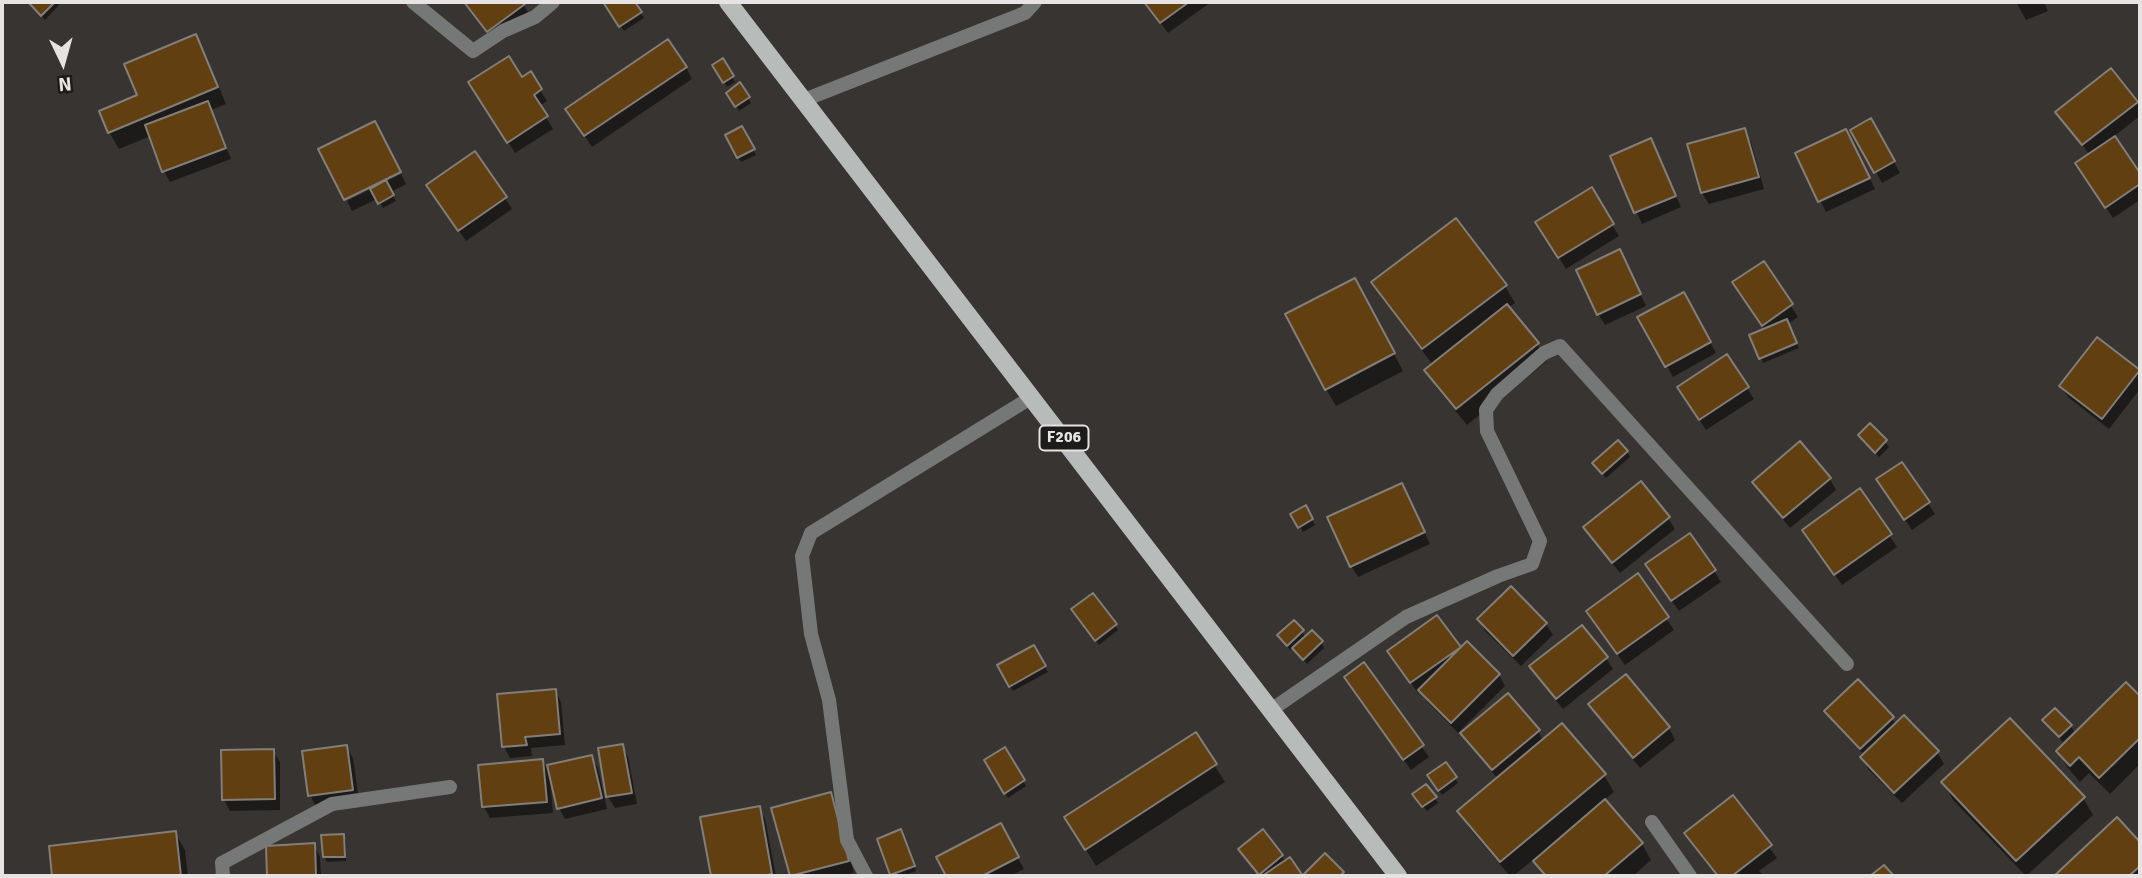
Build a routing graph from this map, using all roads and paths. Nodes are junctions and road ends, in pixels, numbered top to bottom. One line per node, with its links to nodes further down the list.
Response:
1 (413, 2): 2 (street)
2 (554, 2)
3 (728, 2): 5 (main road, F206)
4 (1035, 2): 5 (street)
5 (804, 100): 6 (main road, F206)
6 (1032, 397): 8 (main road, F206); 12 (street)
7 (1847, 664): 8 (street)
8 (1271, 710): 13 (main road, F206)
9 (450, 787): 11 (street)
10 (1652, 822): 14 (street)
11 (223, 876)
12 (866, 876)
13 (1398, 876)
14 (1690, 876)

